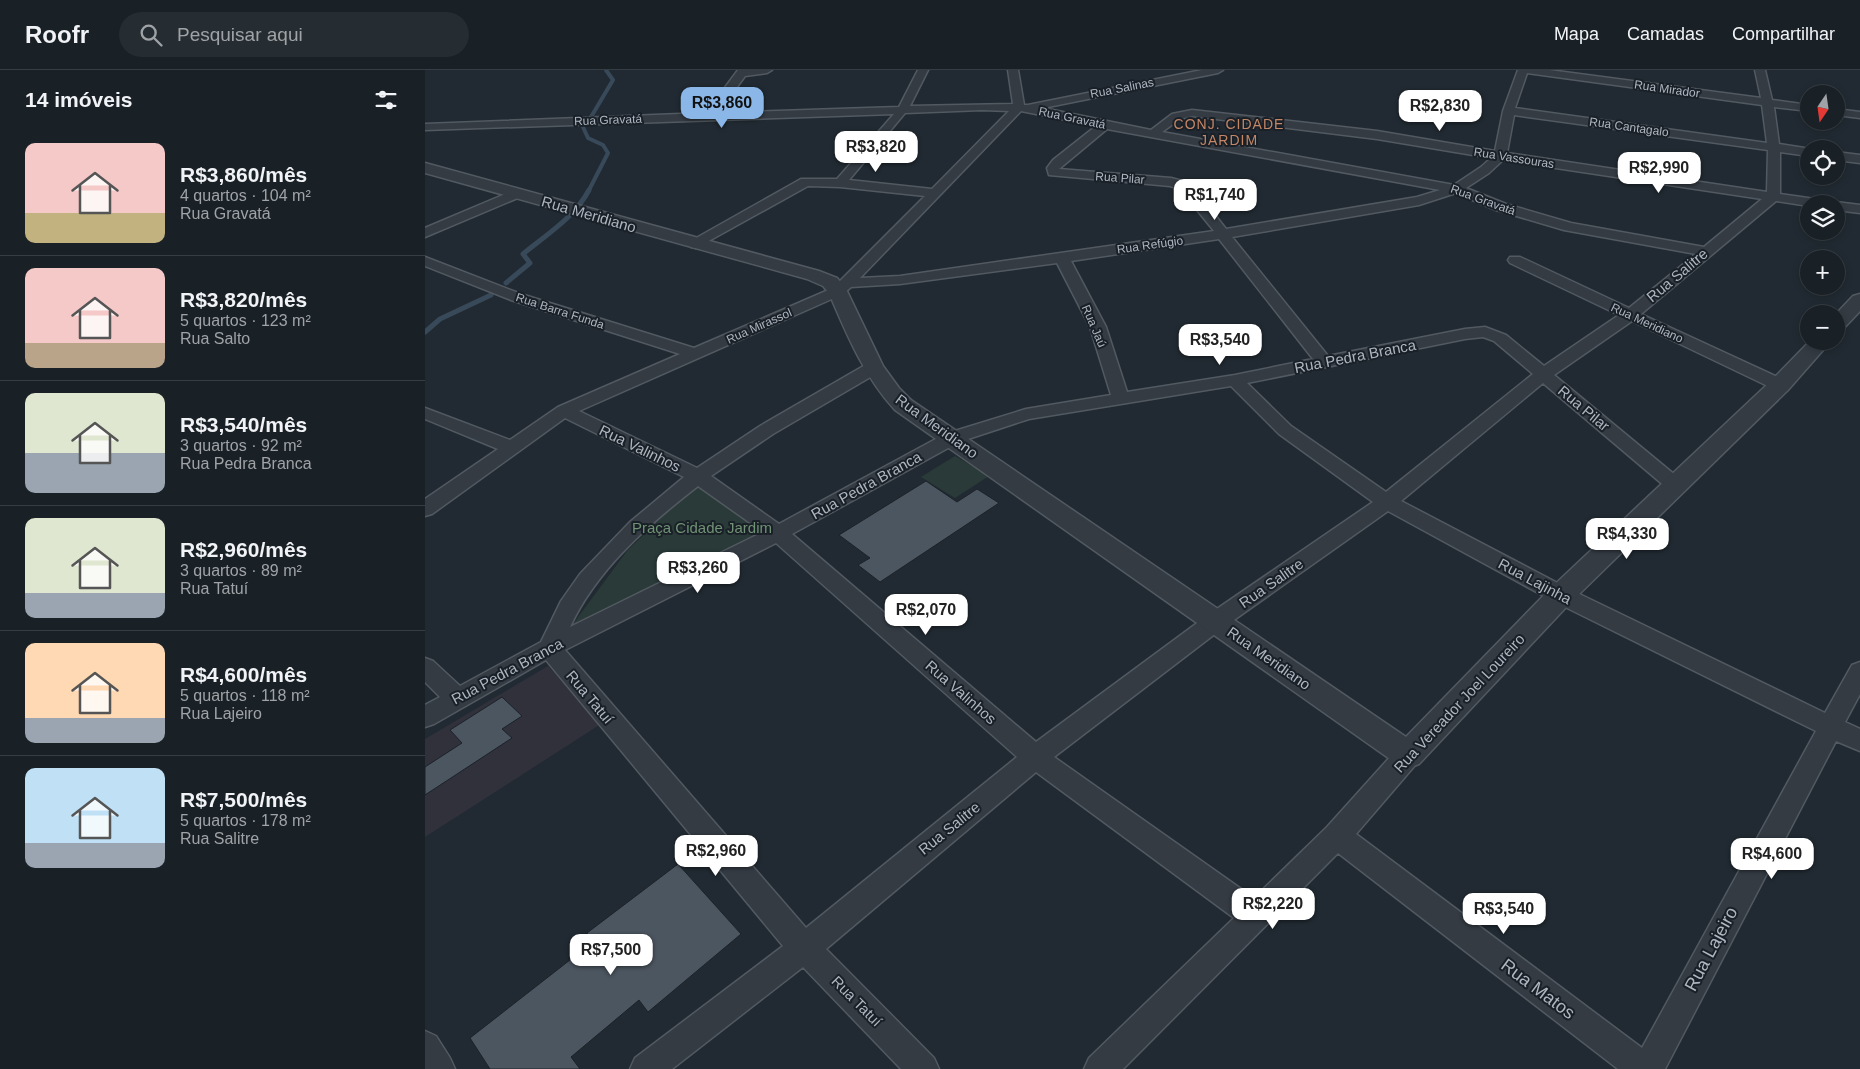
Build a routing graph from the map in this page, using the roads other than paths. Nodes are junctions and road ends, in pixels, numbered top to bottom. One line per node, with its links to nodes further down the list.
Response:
1 (767, 70): 7 (street)
2 (923, 70): 12 (street)
3 (1013, 70): 11 (street)
4 (1218, 70): 11 (street, Rua Salinas)
5 (1524, 70): 9 (street, Rua Mirador); 13 (street)
6 (1760, 70): 9 (street)
7 (742, 72): 15 (street)
8 (1860, 100): 14 (street)
9 (1769, 103): 10 (street, Rua Mirador); 19 (street)
10 (1800, 107)
11 (1022, 108): 12 (street, Rua Gravatá); 16 (street, Rua Gravatá); 27 (street, Rua Mirassol)
12 (900, 110): 15 (street, Rua Gravatá); 25 (street)
13 (1509, 111): 19 (street, Rua Cantagalo); 21 (street)
14 (1854, 114)
15 (709, 117): 17 (street, Rua Gravatá)
16 (1105, 125): 18 (street, Rua Gravatá); 34 (street, Rua Pilar)
17 (425, 127)
18 (1154, 133): 21 (street, Rua Vassouras); 26 (street, Rua Gravatá)
19 (1773, 146): 20 (street, Rua Cantagalo); 29 (street)
20 (1800, 150)
21 (1500, 156): 26 (street, Rua Refúgio); 29 (street, Rua Vassouras)
22 (1845, 157): 23 (street)
23 (1860, 159)
24 (425, 168): 28 (street, Rua Meridiano)
25 (840, 183): 27 (street); 35 (street)
26 (1456, 189): 34 (street, Rua Refúgio); 36 (street, Rua Gravatá)
27 (937, 193): 40 (street, Rua Mirassol)
28 (515, 194): 33 (street); 35 (street, Rua Meridiano)
29 (1773, 197): 30 (street, Rua Vassouras); 36 (street, Rua Salitre)
30 (1800, 201)
31 (1845, 207): 32 (street)
32 (1860, 209)
33 (425, 233)
34 (1223, 234): 37 (street, Rua Refúgio); 47 (street, Rua Pilar)
35 (696, 244): 40 (street, Rua Meridiano)
36 (1705, 251): 42 (street, Rua Salitre)
37 (1062, 258): 40 (street, Rua Refúgio); 52 (street, Rua Jaú)
38 (1515, 260): 42 (street, Rua Meridiano)
39 (425, 261): 46 (street, Rua Barra Funda)
40 (843, 287): 46 (street, Rua Mirassol); 48 (street, Rua Meridiano)
41 (1860, 300): 43 (street)
42 (1629, 315): 49 (street, Rua Salitre); 51 (street, Rua Meridiano)
43 (1845, 316)
44 (1492, 334): 47 (street, Rua Pedra Branca); 49 (street, Rua Pilar)
45 (1813, 350): 51 (street, Rua Vereador Joel Loureiro)
46 (697, 354): 53 (street, Rua Mirassol)
47 (1323, 362): 50 (street, Rua Pedra Branca)
48 (873, 368): 55 (street, Rua Meridiano); 57 (street)
49 (1544, 374): 58 (street, Rua Pilar); 59 (street, Rua Salitre)
50 (1235, 380): 52 (street, Rua Pedra Branca); 59 (street, Rua Lajinha)
51 (1780, 385): 58 (street, Rua Vereador Joel Loureiro)
52 (1120, 397): 55 (street, Rua Pedra Branca)
53 (564, 411): 56 (street, Rua Mirassol); 57 (street, Rua Valinhos)
54 (425, 413): 56 (street)
55 (952, 438): 61 (street, Rua Pedra Branca); 63 (street, Rua Meridiano)
56 (511, 447): 60 (street, Rua Mirassol)
57 (696, 475): 61 (street, Rua Valinhos); 64 (street)
58 (1675, 484): 62 (street, Rua Vereador Joel Loureiro)
59 (1387, 502): 62 (street, Rua Lajinha); 63 (street, Rua Salitre)
60 (425, 509)
61 (778, 533): 64 (street, Rua Pedra Branca); 72 (street, Rua Valinhos)
62 (1561, 595): 69 (street, Rua Lajinha); 71 (street, Rua Vereador Joel Loureiro)
63 (1216, 622): 71 (street, Rua Meridiano); 72 (street, Rua Salitre)
64 (549, 648): 67 (street, Rua Pedra Branca); 75 (street, Rua Tatuí)
65 (425, 667): 67 (street)
66 (1860, 671): 69 (street, Rua Lajeiro)
67 (456, 698): 68 (street, Rua Pedra Branca)
68 (425, 716)
69 (1830, 725): 70 (street, Rua Lajinha); 81 (street, Rua Lajeiro)
70 (1860, 741)
71 (1408, 755): 73 (street, Rua Vereador Joel Loureiro)
72 (1035, 757): 74 (street, Rua Valinhos); 75 (street, Rua Salitre)
73 (1337, 836): 74 (street, Rua Vereador Joel Loureiro); 81 (street, Rua Matos)
74 (1255, 916): 80 (street, Rua Vereador Joel Loureiro)
75 (804, 948): 78 (street, Rua Salitre); 79 (street, Rua Tatuí)
76 (425, 1047): 77 (street)
77 (439, 1069)
78 (646, 1069)
79 (923, 1069)
80 (1100, 1069)
81 (1646, 1069)

